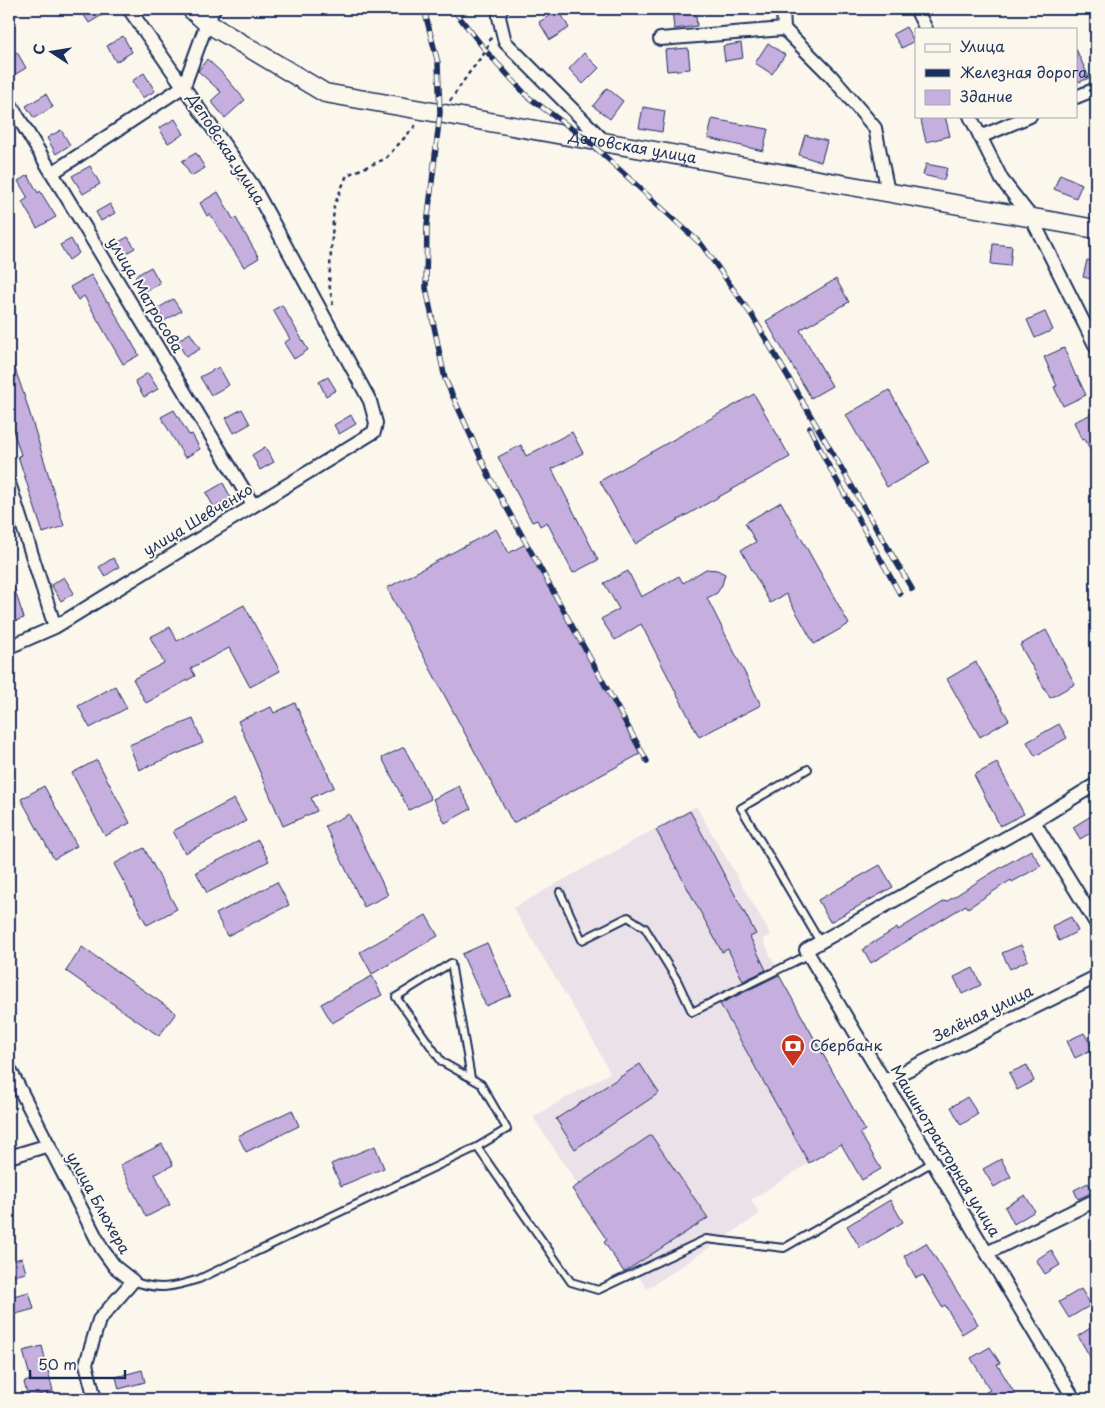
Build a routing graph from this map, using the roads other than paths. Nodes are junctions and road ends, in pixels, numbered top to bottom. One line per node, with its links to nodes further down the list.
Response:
1 (129, 9): 10 (street, Деповская улица)
2 (191, 9): 6 (street, Деповская улица)
3 (783, 9): 8 (street)
4 (916, 9): 7 (street)
5 (500, 13): 17 (street)
6 (210, 16): 10 (street); 17 (street, Деповская улица)
7 (926, 28)
8 (784, 29): 9 (street); 19 (street)
9 (660, 39)
10 (184, 86): 18 (street); 23 (street, Деповская улица)
11 (1096, 89): 12 (street)
12 (1078, 96)
13 (9, 102): 18 (street, улица Матросова)
14 (971, 118): 16 (street)
15 (1025, 118): 16 (street)
16 (980, 136): 20 (street)
17 (605, 142): 19 (street, Деповская улица)
18 (52, 173): 25 (street, улица Матросова)
19 (888, 192): 20 (street, Деповская улица)
20 (1031, 218): 21 (street, Деповская улица); 22 (street)
21 (1096, 229)
22 (1096, 347)
23 (370, 401): 25 (street, улица Шевченко)
24 (9, 483): 26 (street)
25 (253, 505): 26 (street, улица Шевченко)
26 (54, 627): 27 (street, улица Шевченко)
27 (9, 647)
28 (808, 769): 33 (lane)
29 (1096, 784): 30 (street)
30 (1034, 822): 32 (street); 33 (street)
31 (560, 892): 34 (lane)
32 (1096, 924)
33 (820, 942): 34 (street)
34 (808, 955): 38 (street, Машинотракторная улица)
35 (1096, 976): 38 (street, Зелёная улица)
36 (9, 1068): 39 (street, улица Блюхера)
37 (471, 1078): 37 (lane); 40 (lane)
38 (885, 1081): 42 (street, Машинотракторная улица)
39 (49, 1145): 41 (street); 45 (street, улица Блюхера)
40 (477, 1147): 42 (lane); 45 (lane)
41 (9, 1157)
42 (933, 1162): 44 (street, Машинотракторная улица)
43 (1096, 1200): 44 (street)
44 (987, 1253): 47 (street, Машинотракторная улица)
45 (133, 1281): 46 (street)
46 (95, 1399)
47 (1074, 1399)

